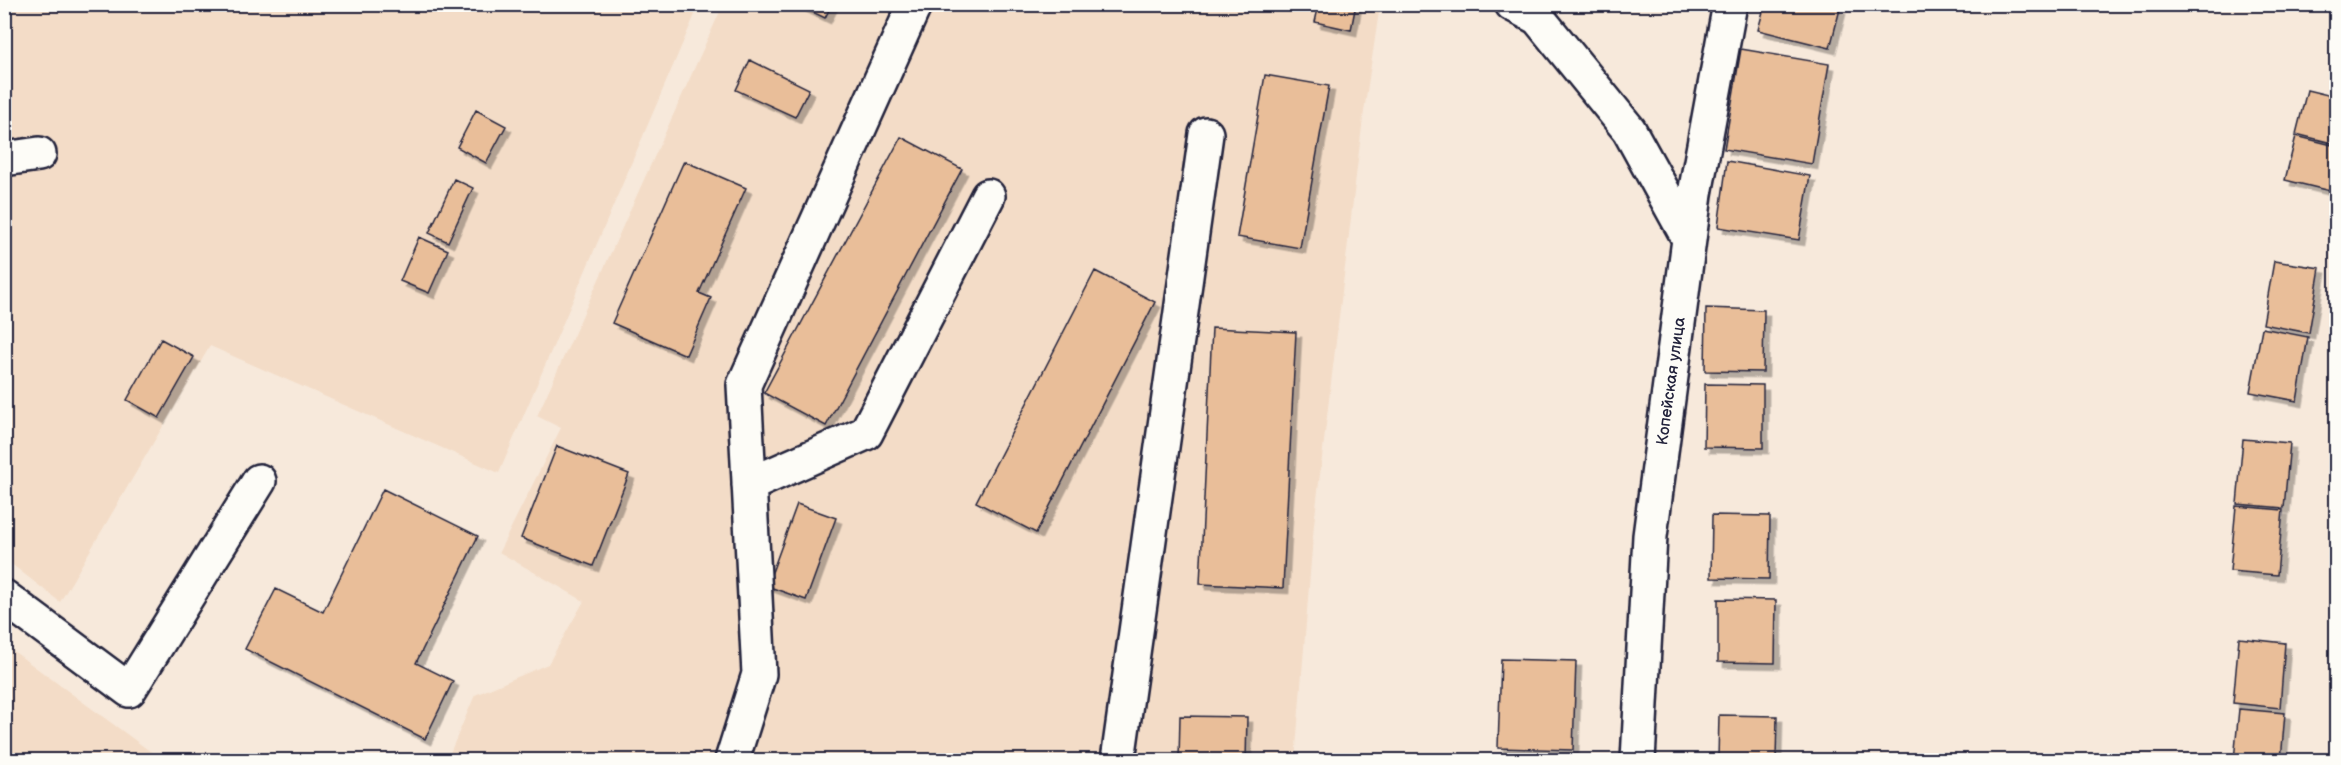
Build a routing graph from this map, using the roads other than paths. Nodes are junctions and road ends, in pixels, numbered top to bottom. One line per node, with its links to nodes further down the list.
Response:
1 (915, 4): 10 (street)
2 (1512, 4): 8 (street)
3 (1730, 4): 8 (street, Копейская улица)
4 (1206, 134): 13 (street)
5 (39, 154): 6 (street)
6 (4, 159)
7 (988, 196): 10 (street)
8 (1689, 239): 14 (street, Копейская улица)
9 (259, 481): 11 (street)
10 (749, 485): 12 (street)
11 (4, 597)
12 (732, 760)
13 (1118, 760)
14 (1638, 760)

